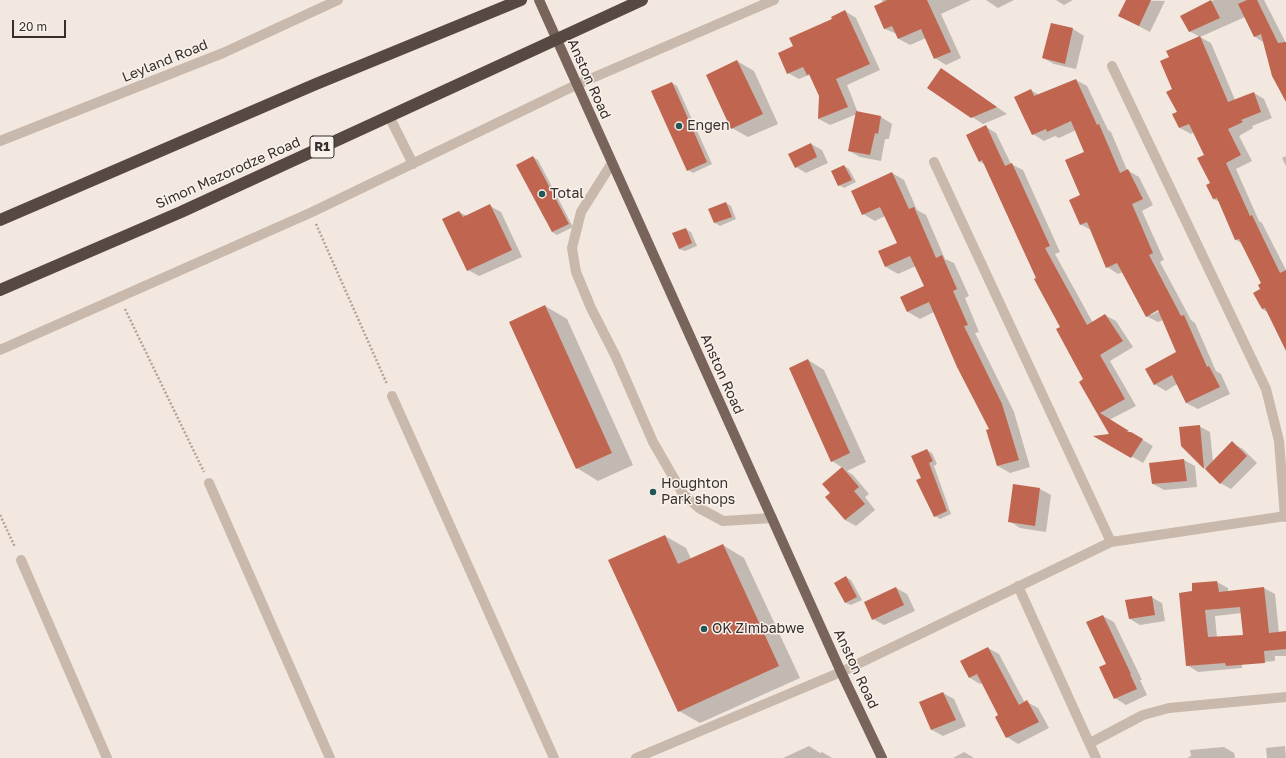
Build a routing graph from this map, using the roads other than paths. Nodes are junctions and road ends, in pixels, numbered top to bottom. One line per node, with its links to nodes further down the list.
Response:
1 (338, 0): 10 (street, Leyland Road)
2 (521, 0): 14 (highway)
3 (539, 0): 6 (main road, Anston Road)
4 (642, 0): 6 (highway, Simon Mazorodze Road / R1)
5 (774, 0): 8 (street)
6 (557, 39): 8 (main road, Anston Road); 9 (highway, Simon Mazorodze Road / R1)
7 (1112, 66): 19 (street)
8 (576, 85): 12 (main road, Anston Road); 13 (street)
9 (389, 116): 13 (street); 15 (highway, Simon Mazorodze Road / R1)
10 (0, 141)
11 (934, 162): 21 (street)
12 (612, 163): 20 (main road, Anston Road); 20 (street)
13 (412, 164): 16 (street)
14 (0, 220)
15 (0, 290)
16 (0, 350)
17 (392, 396): 29 (street)
18 (209, 483): 28 (street)
19 (1286, 516): 21 (street)
20 (772, 518): 24 (main road, Anston Road)
21 (1111, 542): 23 (street)
22 (21, 560): 27 (street)
23 (1018, 586): 24 (street); 26 (street)
24 (841, 672): 30 (street); 31 (main road, Anston Road)
25 (1286, 697): 26 (street)
26 (1090, 743): 32 (street)
27 (107, 758)
28 (330, 758)
29 (554, 758)
30 (636, 758)
31 (882, 758)
32 (1096, 758)

